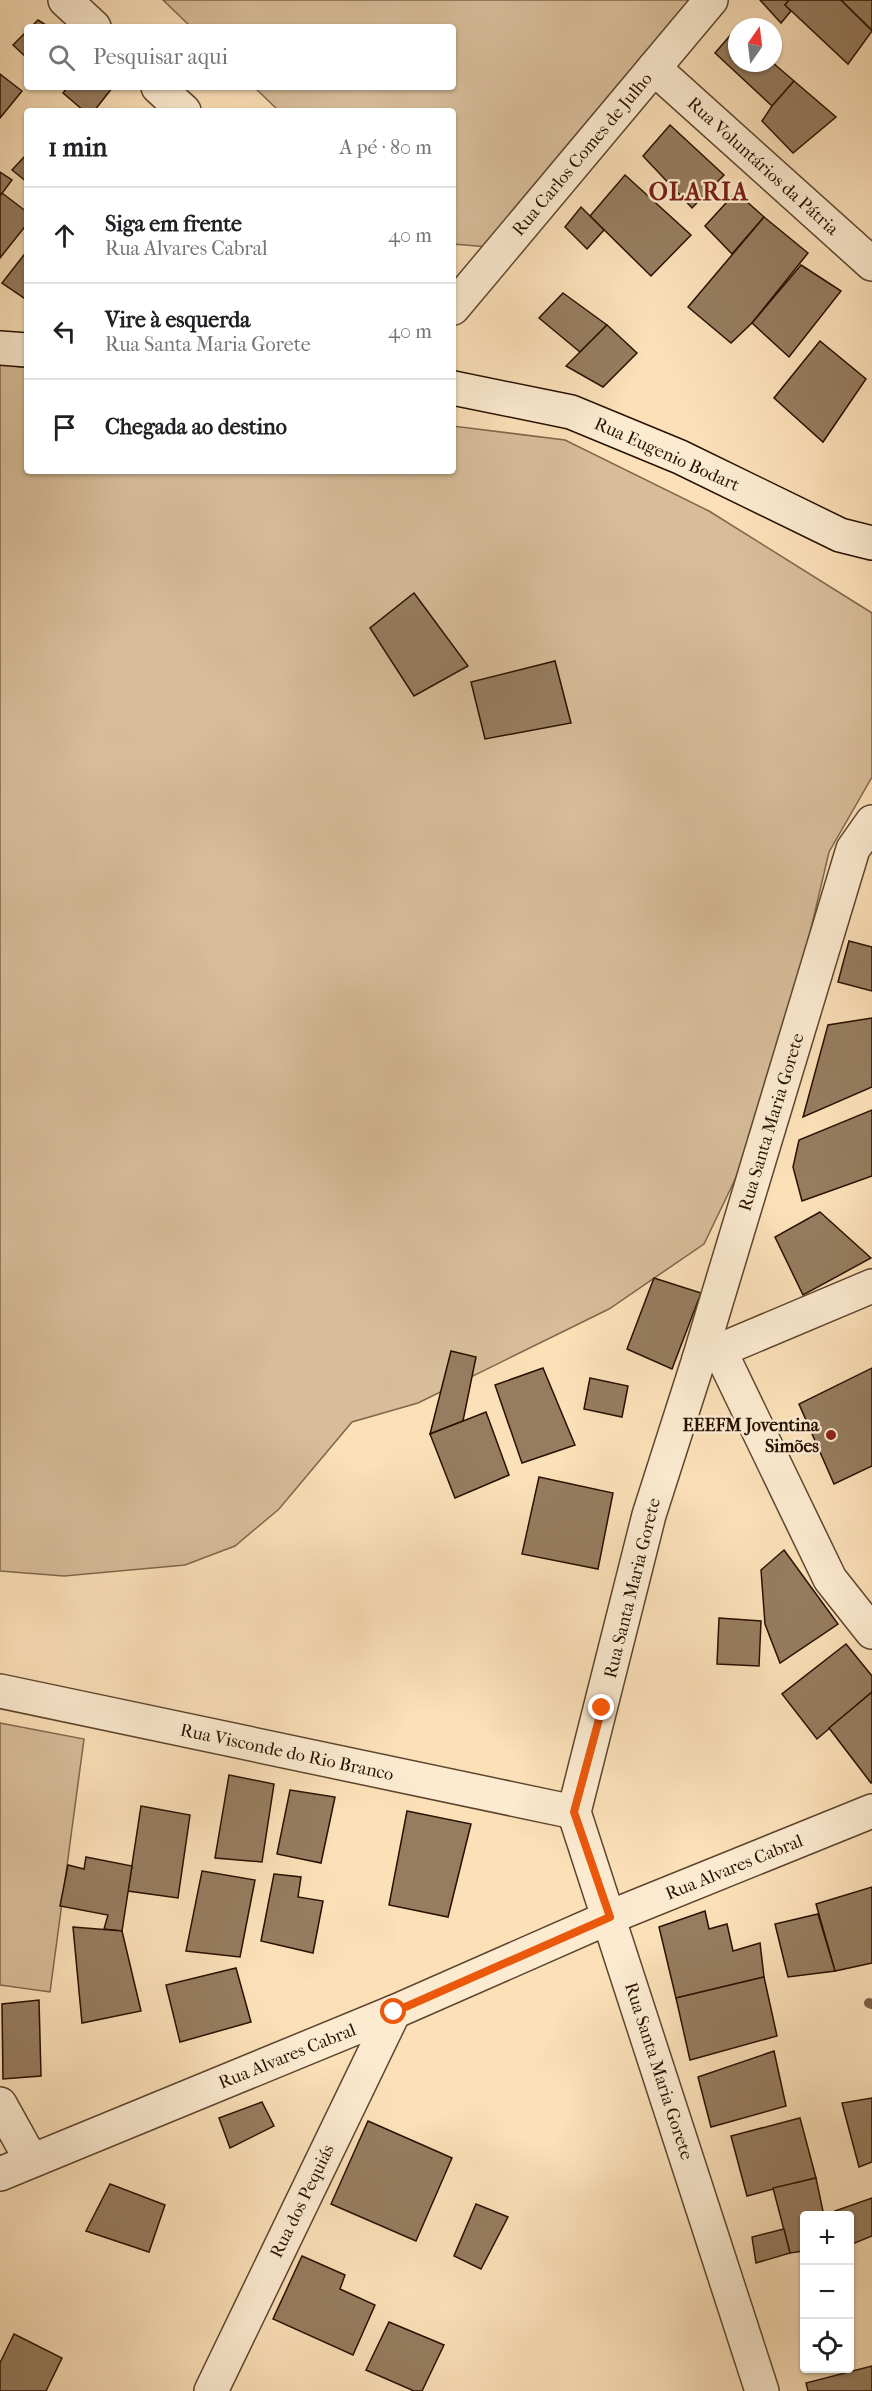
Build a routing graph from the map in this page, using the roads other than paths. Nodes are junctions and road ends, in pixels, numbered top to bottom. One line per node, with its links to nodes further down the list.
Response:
1 (65, 0): 3 (street)
2 (711, 0): 4 (street, Rua Carlos Comes de Julho)
3 (91, 24)
4 (654, 68): 7 (street, Rua Voluntários da Pátria); 8 (street, Rua Carlos Comes de Julho)
5 (161, 90): 6 (street)
6 (181, 108)
7 (872, 264)
8 (456, 304)
9 (0, 348): 10 (street)
10 (24, 350)
11 (456, 389): 12 (street, Rua Eugenio Bodart)
12 (872, 543)
13 (872, 822): 15 (street, Rua Santa Maria Gorete)
14 (872, 1286): 15 (street)
15 (710, 1355): 16 (street); 19 (street, Rua Santa Maria Gorete)
16 (872, 1632)
17 (0, 1691): 19 (street, Rua Visconde do Rio Branco)
18 (872, 1811): 20 (street, Rua Alvares Cabral)
19 (574, 1812): 20 (street, Rua Santa Maria Gorete)
20 (610, 1917): 21 (street, Rua Alvares Cabral); 26 (street, Rua Santa Maria Gorete)
21 (394, 2012): 23 (street, Rua Alvares Cabral); 25 (street, Rua dos Pequiás)
22 (0, 2104): 23 (street)
23 (35, 2159): 24 (street, Rua Alvares Cabral)
24 (0, 2174)
25 (211, 2391)
26 (762, 2391)

